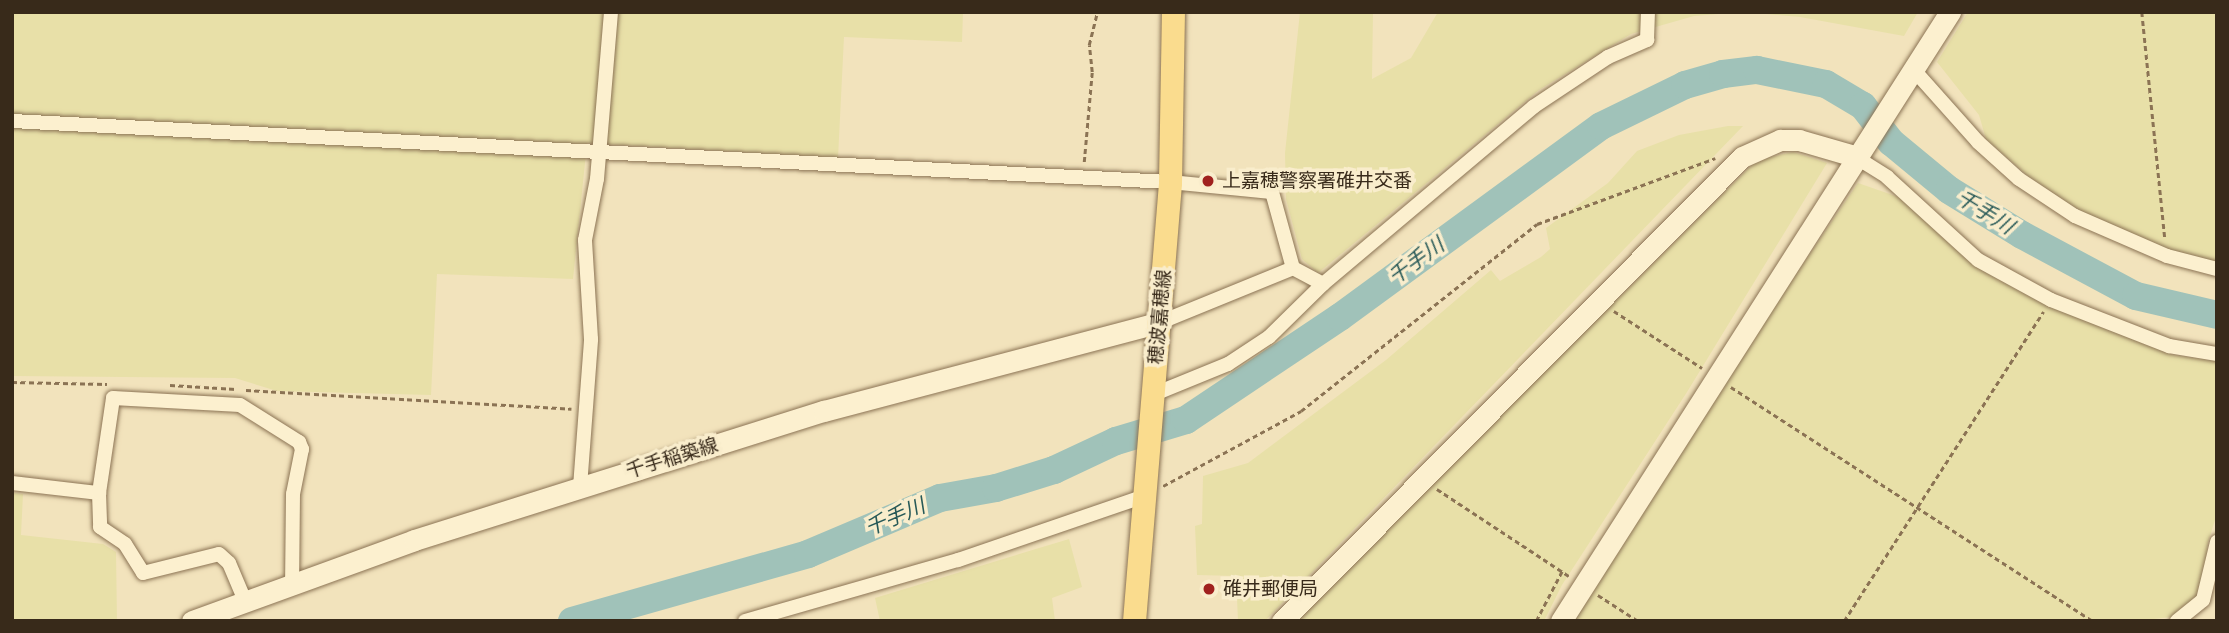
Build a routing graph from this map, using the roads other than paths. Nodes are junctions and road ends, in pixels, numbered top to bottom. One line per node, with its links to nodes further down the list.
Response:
1 (611, 12): 7 (street)
2 (1172, 12): 9 (main road, 穂波嘉穂線)
3 (1648, 12): 12 (street)
4 (1950, 12): 5 (street)
5 (1910, 74): 8 (street); 11 (street)
6 (12, 121): 7 (street)
7 (599, 152): 9 (street); 17 (street)
8 (1854, 156): 14 (street); 27 (street); 28 (street)
9 (1170, 182): 10 (street); 13 (main road, 穂波嘉穂線)
10 (1293, 268): 12 (street); 13 (street)
11 (2217, 269)
12 (1323, 284): 15 (street)
13 (1161, 321): 15 (main road, 穂波嘉穂線); 17 (street, 千手稲築線)
14 (2217, 354)
15 (1152, 399): 18 (main road, 穂波嘉穂線)
16 (12, 483): 19 (street)
17 (580, 486): 21 (street, 千手稲築線)
18 (1142, 492): 23 (street); 26 (main road, 穂波嘉穂線)
19 (99, 493): 21 (street); 22 (street)
20 (2217, 542): 29 (street)
21 (292, 583): 22 (street, 千手稲築線)
22 (244, 600): 24 (street, 千手稲築線)
23 (775, 617): 25 (street)
24 (192, 621)
25 (745, 621)
26 (1135, 621)
27 (1282, 621)
28 (1561, 621)
29 (2177, 621)

